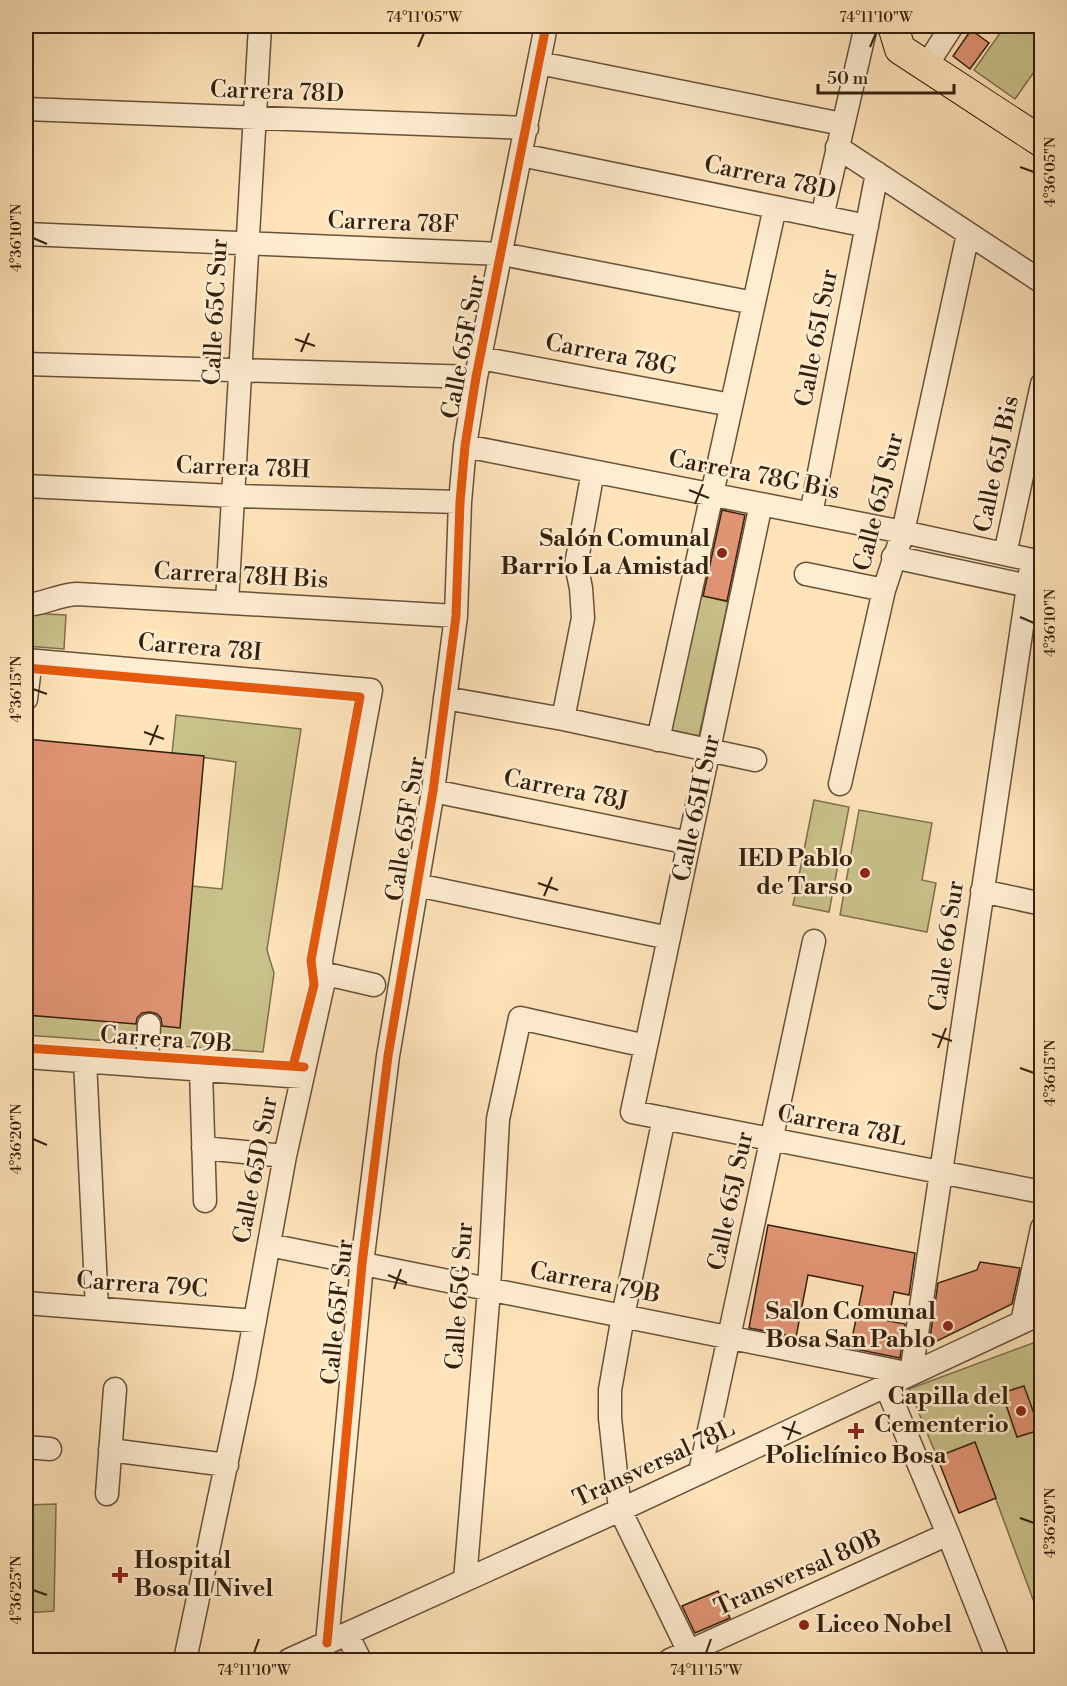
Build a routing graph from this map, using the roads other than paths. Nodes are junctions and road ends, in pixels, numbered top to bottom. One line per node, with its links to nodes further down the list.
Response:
1 (260, 26): 9 (street, Calle 65C Sur)
2 (546, 26): 6 (street, Calle 65F Sur)
3 (866, 26): 10 (street)
4 (952, 26): 7 (street)
5 (896, 37): 7 (main road)
6 (539, 63): 10 (street); 11 (street, Calle 65F Sur)
7 (926, 66): 12 (main road)
8 (26, 109): 9 (street, Carrera 78D)
9 (254, 118): 11 (street, Carrera 78D); 21 (street, Calle 65C Sur)
10 (842, 124): 13 (street)
11 (527, 128): 14 (street, Calle 65F Sur)
12 (1041, 142)
13 (837, 147): 15 (street, Carrera 78D); 17 (street)
14 (521, 155): 16 (street, Carrera 78D); 22 (street, Calle 65F Sur)
15 (877, 173): 18 (street, Calle 65I Sur); 20 (street, Carrera 78D)
16 (775, 207): 17 (street, Carrera 78D); 24 (street)
17 (822, 217): 18 (street, Carrera 78D)
18 (867, 226): 37 (street, Calle 65I Sur)
19 (26, 234): 21 (street, Carrera 78F)
20 (968, 234): 23 (street, Carrera 78D); 38 (street, Calle 65J Sur)
21 (247, 243): 22 (street, Carrera 78F); 27 (street, Calle 65C Sur)
22 (502, 254): 24 (street, Carrera 78F); 26 (street, Calle 65F Sur)
23 (1041, 282)
24 (754, 303): 29 (street)
25 (26, 364): 27 (street, Carrera 78G)
26 (478, 368): 27 (street, Carrera 78G); 29 (street, Carrera 78G); 30 (street, Calle 65F Sur)
27 (240, 370): 34 (street, Calle 65C Sur)
28 (1041, 384): 39 (street, Calle 65J Bis)
29 (731, 405): 33 (street)
30 (465, 446): 31 (street, Carrera 78G Bis); 35 (street, Calle 65F Sur)
31 (593, 471): 33 (street, Carrera 78G Bis); 53 (street)
32 (26, 486): 34 (street, Carrera 78H)
33 (712, 494): 36 (street, Carrera 78G Bis); 54 (street)
34 (233, 496): 35 (street, Carrera 78H); 45 (street, Calle 65C Sur)
35 (460, 502): 48 (street, Calle 65F Sur)
36 (761, 504): 37 (street, Carrera 78G Bis); 55 (street, Calle 65H Sur)
37 (811, 514): 38 (street, Carrera 78G Bis)
38 (903, 532): 39 (street, Carrera 78G Bis); 40 (street, Calle 65J Sur)
39 (1005, 554): 41 (street, Carrera 78G Bis)
40 (893, 557): 43 (street); 44 (street, Calle 65J Sur)
41 (1032, 560): 43 (street, Calle 66 Sur)
42 (806, 574): 44 (street)
43 (1028, 586): 47 (street, Calle 66 Sur)
44 (884, 590): 57 (street, Calle 65J Sur)
45 (227, 602): 46 (street, Carrera 78H Bis); 48 (street, Carrera 78H Bis)
46 (26, 605)
47 (1033, 612): 61 (street, Calle 66 Sur)
48 (456, 616): 51 (street, Calle 65F Sur)
49 (28, 660): 50 (street, Carrera 78I); 52 (street)
50 (371, 690): 65 (street, Calle 65D Sur)
51 (445, 698): 53 (street); 58 (street, Calle 65F Sur)
52 (26, 699)
53 (563, 719): 54 (street)
54 (658, 740): 55 (street)
55 (709, 751): 56 (street); 59 (street, Calle 65H Sur)
56 (755, 760)
57 (840, 784)
58 (432, 791): 59 (street, Carrera 78J); 60 (street, Calle 65F Sur)
59 (689, 843): 63 (street, Calle 65H Sur)
60 (417, 885): 63 (street); 84 (street, Calle 65F Sur)
61 (982, 891): 62 (street); 79 (street, Calle 66 Sur)
62 (1041, 904)
63 (669, 938): 68 (street, Calle 65H Sur)
64 (814, 941): 76 (street, Calle 65J Sur)
65 (322, 973): 66 (street); 73 (street, Calle 65D Sur)
66 (374, 985)
67 (149, 1025): 71 (street)
68 (646, 1046): 74 (street, Calle 65H Sur); 85 (street, Calle 65G Sur)
69 (26, 1057): 70 (street, Carrera 79B)
70 (85, 1061): 71 (street, Carrera 79B); 87 (street)
71 (147, 1066): 72 (street, Carrera 79B)
72 (201, 1070): 73 (street, Carrera 79B); 77 (street)
73 (302, 1077): 78 (street, Calle 65D Sur)
74 (632, 1112): 75 (street, Carrera 78L)
75 (664, 1118): 76 (street, Carrera 78L); 88 (street)
76 (771, 1139): 79 (street, Carrera 78L); 91 (street, Calle 65J Sur)
77 (203, 1148): 78 (street); 81 (street)
78 (285, 1156): 83 (street, Calle 65D Sur)
79 (941, 1173): 80 (street, Carrera 78L); 92 (street, Calle 66 Sur)
80 (1041, 1192)
81 (205, 1201)
82 (1041, 1228): 89 (street)
83 (269, 1245): 84 (street, Carrera 79B); 90 (street, Calle 65D Sur)
84 (362, 1264): 85 (street, Carrera 79B); 104 (street, Calle 65F Sur)
85 (489, 1290): 88 (street, Carrera 79B); 103 (street, Calle 65G Sur)
86 (26, 1303): 87 (street, Carrera 79C)
87 (97, 1308): 90 (street, Carrera 79C)
88 (623, 1317): 91 (street, Carrera 79B); 101 (street)
89 (1032, 1317): 92 (street, Transversal 78L)
90 (255, 1321): 98 (street, Calle 65D Sur)
91 (729, 1338): 92 (street, Carrera 79B); 99 (street, Calle 65J Sur)
92 (911, 1374): 93 (street, Transversal 78L)
93 (886, 1386): 99 (street, Transversal 78L); 102 (street)
94 (115, 1389): 97 (street)
95 (26, 1448): 96 (street)
96 (50, 1449)
97 (110, 1450): 98 (street); 100 (street)
98 (227, 1464): 106 (street, Calle 65D Sur)
99 (700, 1472): 101 (street, Transversal 78L)
100 (107, 1494)
101 (620, 1510): 103 (street, Transversal 78L); 105 (street)
102 (948, 1534): 105 (street, Transversal 80B); 109 (street)
103 (465, 1580): 104 (street, Transversal 78L)
104 (337, 1638): 107 (street, Transversal 78L); 108 (street)
105 (684, 1658)
106 (185, 1660)
107 (289, 1660)
108 (360, 1660)
109 (998, 1660)

